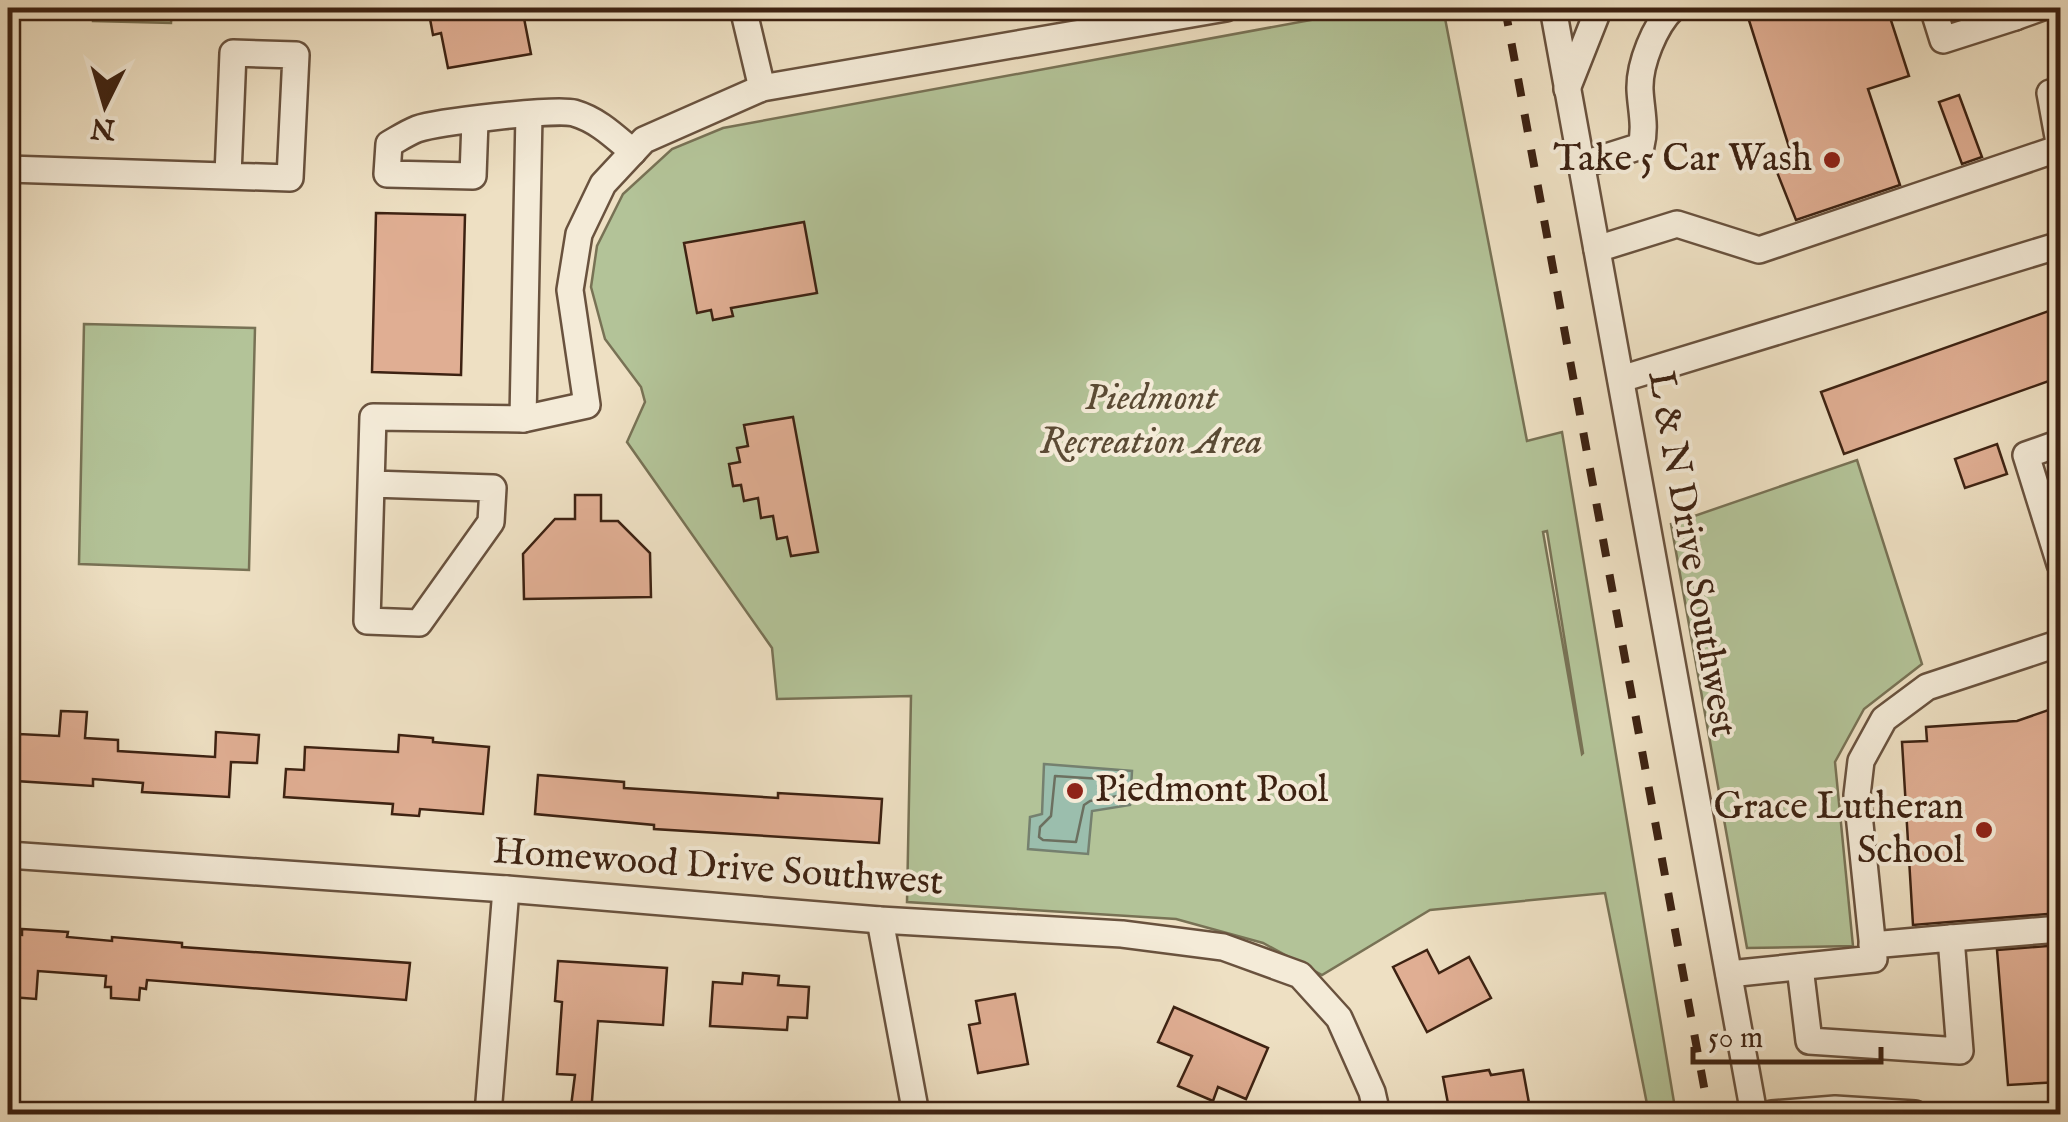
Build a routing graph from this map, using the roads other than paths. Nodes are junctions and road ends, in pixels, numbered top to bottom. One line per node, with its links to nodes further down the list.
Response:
1 (743, 8): 10 (street)
2 (1226, 8): 9 (street)
3 (1553, 8): 11 (street, L & N Drive Southwest)
4 (1600, 8): 11 (street)
5 (1673, 8): 16 (street)
6 (1933, 8): 8 (street)
7 (2040, 8): 8 (street)
8 (2013, 12)
9 (1144, 15): 10 (street)
10 (762, 88): 15 (street)
11 (1568, 89): 16 (street, L & N Drive Southwest)
12 (2060, 90): 20 (street)
13 (529, 114): 14 (street); 15 (street); 22 (street)
14 (475, 121)
15 (632, 152): 22 (street)
16 (1581, 165): 20 (street, L & N Drive Southwest)
17 (8, 170): 18 (street)
18 (228, 175): 18 (street)
19 (2060, 245): 21 (street)
20 (1597, 249): 21 (street, L & N Drive Southwest)
21 (1621, 379): 34 (street, L & N Drive Southwest)
22 (523, 419): 24 (street)
23 (2060, 443): 25 (street)
24 (372, 484): 24 (street)
25 (2060, 564)
26 (2060, 644): 32 (street)
27 (8, 855): 28 (street, Homewood Drive Southwest)
28 (506, 889): 29 (street, Homewood Drive Southwest); 35 (street)
29 (880, 920): 36 (street); 37 (street, Homewood Drive Southwest)
30 (2060, 929): 31 (street)
31 (1951, 938): 32 (street); 33 (street)
32 (1872, 945): 33 (street)
33 (1800, 967): 34 (street)
34 (1729, 974): 38 (street, L & N Drive Southwest)
35 (488, 1114)
36 (916, 1114)
37 (1377, 1114)
38 (1754, 1114)
39 (1772, 1114): 40 (street)
40 (1915, 1114)

